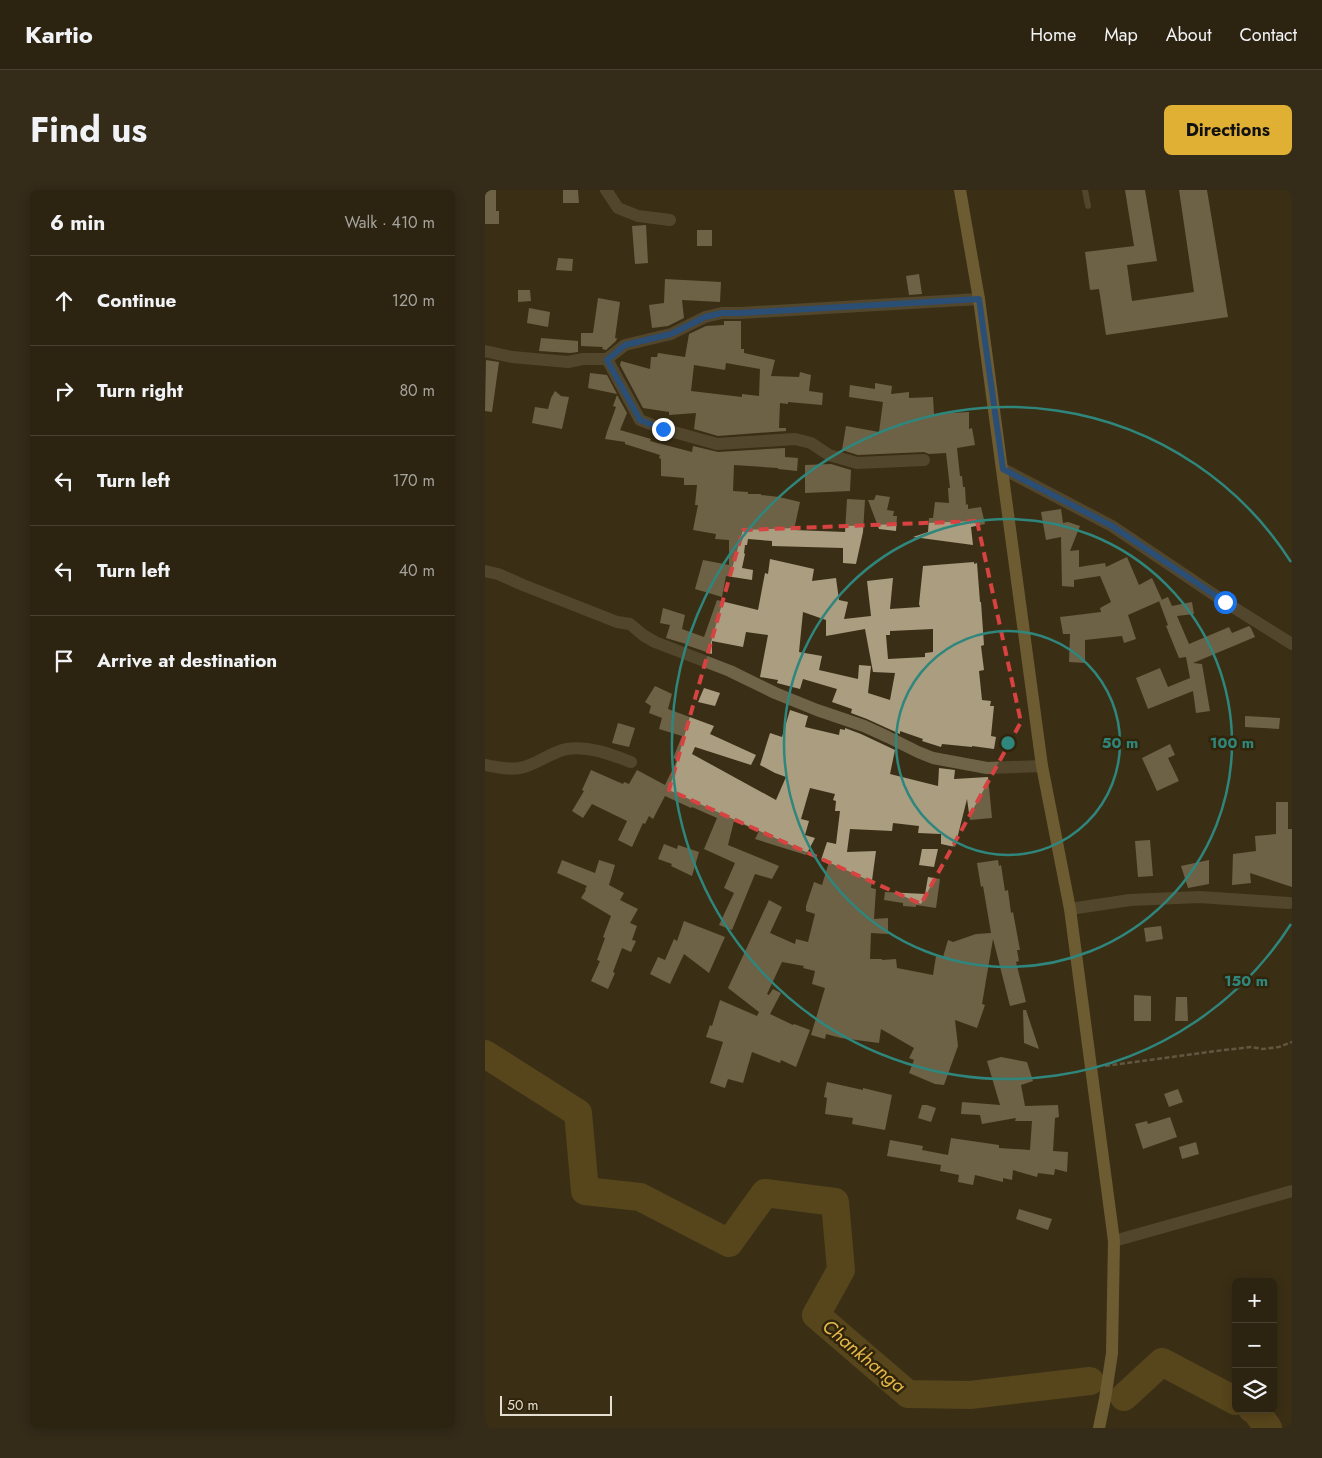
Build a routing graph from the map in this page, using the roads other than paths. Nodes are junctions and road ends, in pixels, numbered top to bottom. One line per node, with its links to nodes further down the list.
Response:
1 (606, 190): 5 (street)
2 (960, 190): 6 (main road)
3 (1085, 190): 4 (lane)
4 (1088, 206)
5 (670, 220)
6 (979, 299): 8 (street); 10 (main road)
7 (485, 351): 8 (street)
8 (607, 360): 9 (street)
9 (924, 460)
10 (1003, 469): 12 (street); 15 (main road)
11 (485, 570): 15 (street)
12 (1292, 644)
13 (631, 762): 14 (street)
14 (485, 765)
15 (1042, 766): 17 (main road)
16 (1289, 903): 17 (street)
17 (1070, 909): 19 (main road)
18 (1292, 1191): 19 (street)
19 (1114, 1241): 20 (main road)
20 (1099, 1428)

